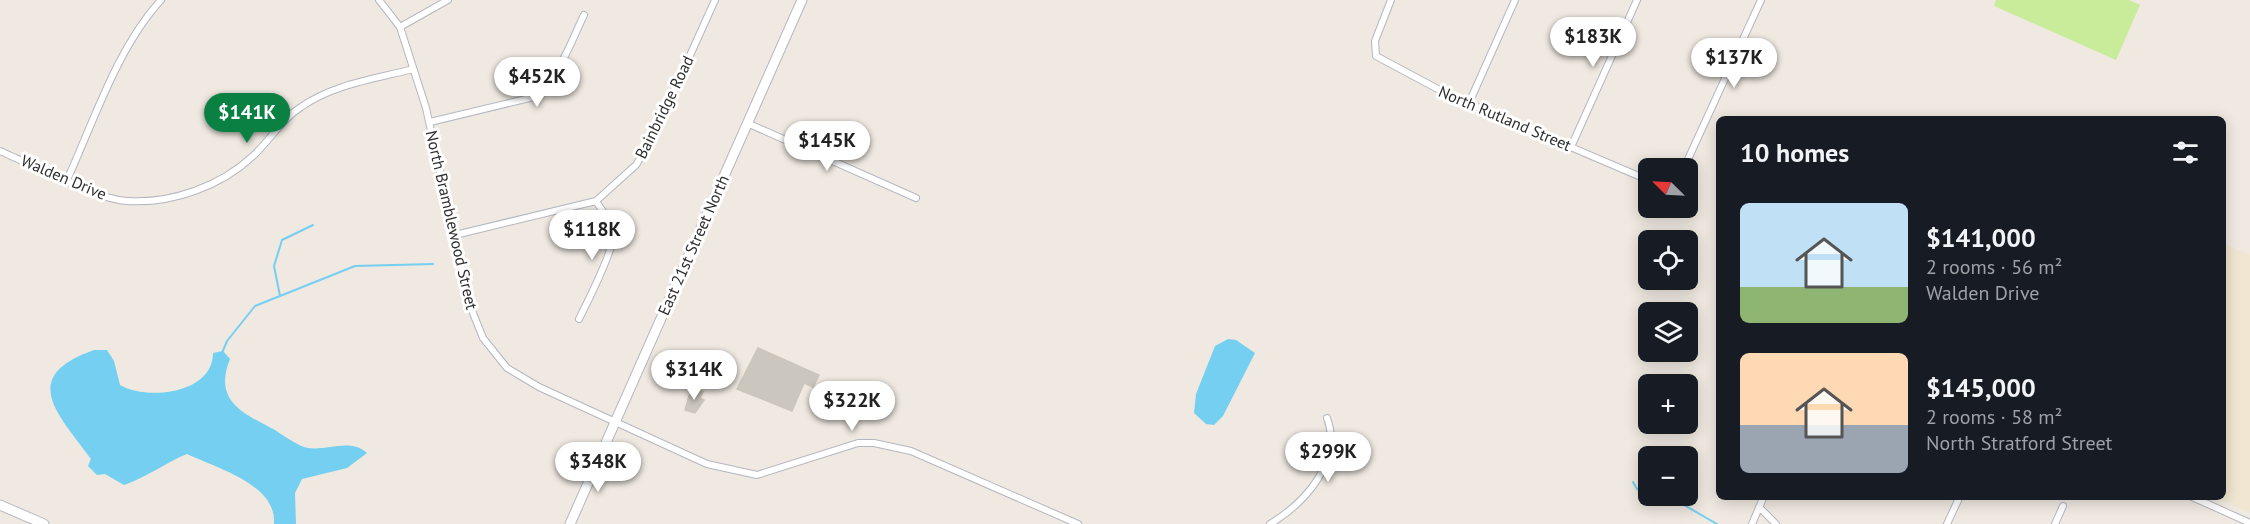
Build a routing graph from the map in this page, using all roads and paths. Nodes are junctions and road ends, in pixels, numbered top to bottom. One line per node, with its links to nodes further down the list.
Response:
1 (161, 0): 20 (street)
2 (379, 0): 11 (street, North Bramblewood Street)
3 (448, 0): 11 (street)
4 (715, 0): 22 (street, Bainbridge Road)
5 (802, 0): 15 (main road, East 21st Street North)
6 (1391, 0): 13 (street, North Rutland Street)
7 (1515, 0): 13 (street)
8 (1637, 0): 16 (street)
9 (1761, 0): 18 (street)
10 (584, 15): 14 (street)
11 (400, 27): 12 (street, North Bramblewood Street)
12 (413, 69): 14 (street, North Bramblewood Street); 20 (street, Walden Drive)
13 (1469, 103): 16 (street, North Rutland Street)
14 (430, 122): 23 (street, North Bramblewood Street)
15 (747, 123): 21 (street); 26 (main road, East 21st Street North)
16 (1572, 147): 19 (street, North Rutland Street)
17 (0, 151): 20 (street, Walden Drive)
18 (1689, 158)
19 (1638, 176)
20 (67, 180)
21 (916, 198)
22 (596, 201): 23 (street, Bainbridge Road); 24 (street)
23 (455, 235): 26 (street, North Bramblewood Street)
24 (579, 319)
25 (1327, 418): 37 (street)
26 (616, 421): 35 (main road, East 21st Street North); 36 (street, North Bramblewood Street)
27 (1762, 500): 32 (street)
28 (1958, 500): 40 (street)
29 (2199, 500): 33 (street)
30 (0, 505): 34 (main road)
31 (2063, 506): 41 (street)
32 (1759, 507): 38 (street); 39 (street)
33 (2250, 523)
34 (44, 524)
35 (570, 524)
36 (1078, 524)
37 (1270, 524)
38 (1752, 524)
39 (1776, 524)
40 (1947, 524)
41 (2055, 524)

